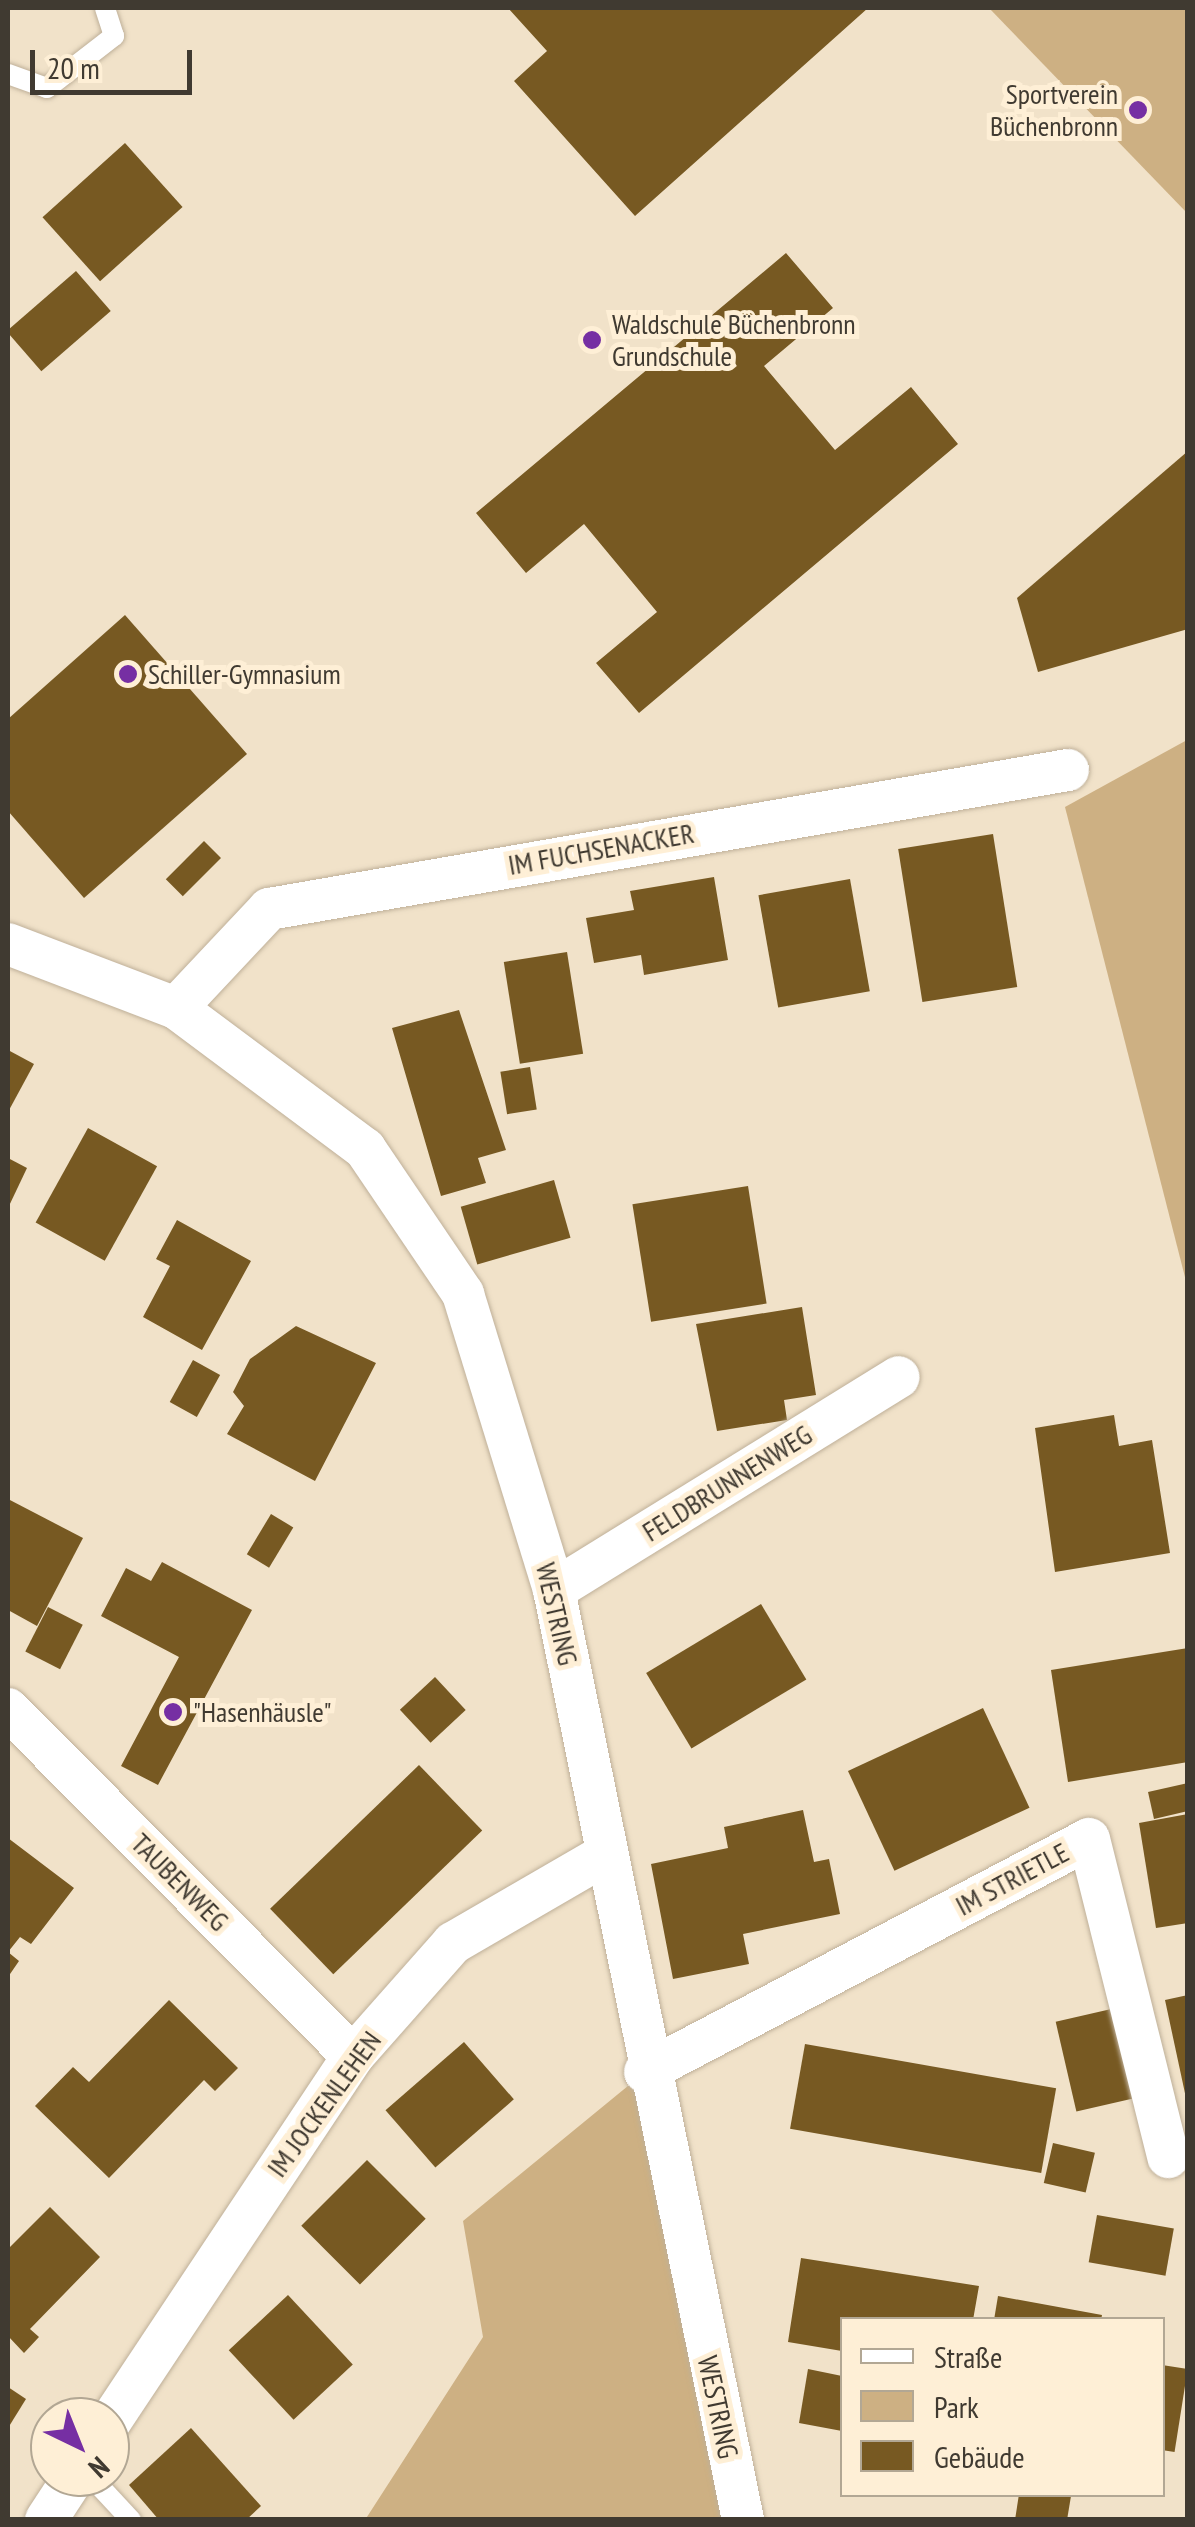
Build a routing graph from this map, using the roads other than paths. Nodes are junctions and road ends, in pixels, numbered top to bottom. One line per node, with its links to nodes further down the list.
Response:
1 (105, 8): 2 (lane)
2 (8, 74)
3 (1068, 770): 5 (street, IM FUCHSENACKER)
4 (8, 944): 5 (street, WESTRING)
5 (176, 1008): 7 (street, WESTRING)
6 (899, 1377): 7 (street, FELDBRUNNENWEG)
7 (554, 1590): 9 (street, WESTRING)
8 (8, 1709): 10 (street, TAUBENWEG)
9 (605, 1854): 10 (street, IM JOCKENLEHEN); 11 (street, WESTRING)
10 (353, 2056): 13 (street, IM JOCKENLEHEN)
11 (646, 2072): 12 (street, IM STRIETLE); 18 (street, WESTRING)
12 (1168, 2157)
13 (127, 2397)
14 (61, 2497): 16 (street)
15 (110, 2497): 17 (lane)
16 (46, 2520)
17 (131, 2520)
18 (743, 2520)

